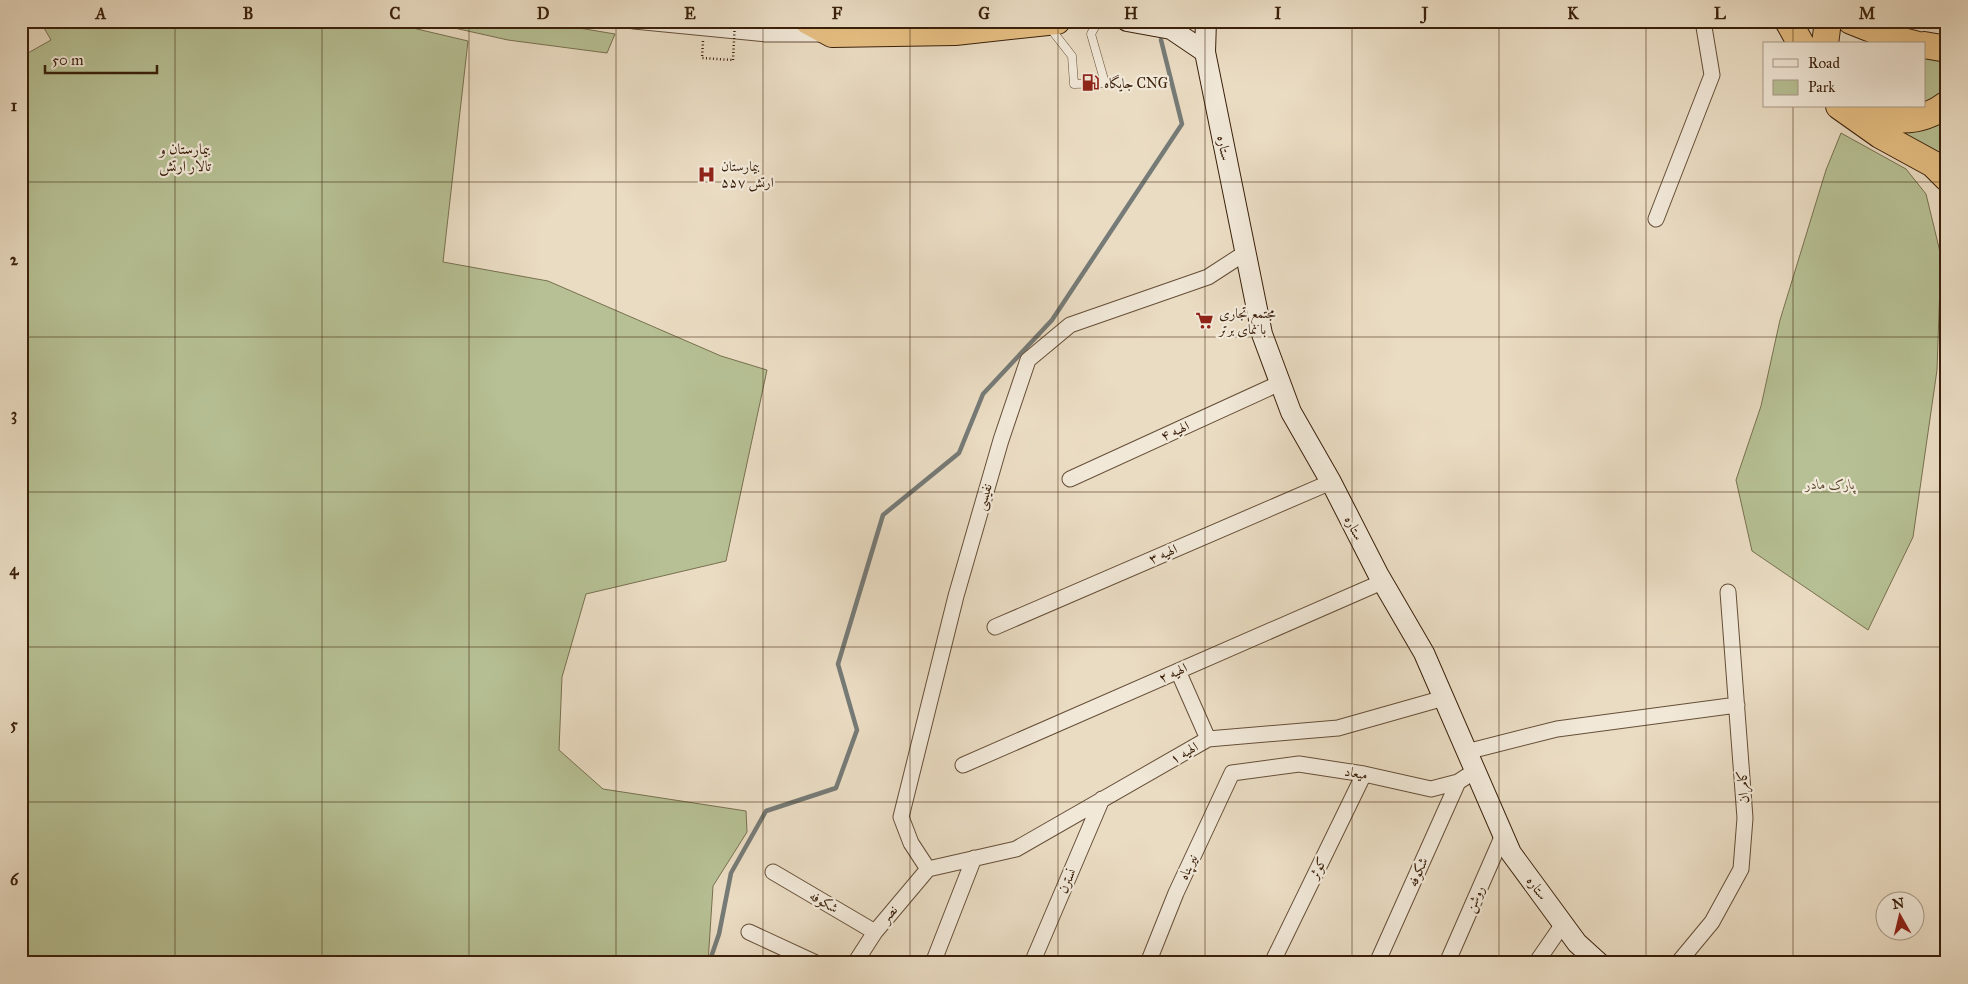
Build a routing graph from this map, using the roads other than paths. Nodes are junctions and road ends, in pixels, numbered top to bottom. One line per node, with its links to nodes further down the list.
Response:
1 (634, 21): 11 (street)
2 (808, 21): 11 (highway)
3 (1098, 21): 10 (lane)
4 (1127, 21): 17 (street)
5 (1206, 21): 17 (street, ستاره)
6 (1702, 21): 22 (street)
7 (1788, 21): 12 (highway)
8 (1828, 21): 13 (highway)
9 (1851, 21): 14 (highway)
10 (1051, 22): 11 (highway)
11 (832, 34)
12 (1799, 42)
13 (1825, 42)
14 (1907, 42)
15 (1926, 46): 16 (highway)
16 (1947, 49)
17 (1205, 52): 23 (street, ستاره)
18 (1947, 104): 20 (highway)
19 (1842, 108): 21 (highway)
20 (1861, 108)
21 (1947, 178)
22 (1656, 219)
23 (1245, 253): 24 (street, ستاره); 42 (street, نفیسی)
24 (1280, 383): 25 (street, الهیه ۴); 26 (street, ستاره)
25 (1070, 478)
26 (1331, 482): 27 (street, ستاره); 29 (street, الهیه ۳)
27 (1382, 582): 30 (street, الهیه ۲); 31 (street, ستاره)
28 (1728, 592): 32 (street, کامران)
29 (995, 627)
30 (1178, 671): 33 (street); 35 (street, الهیه ۲)
31 (1444, 698): 33 (street, الهیه ۱); 34 (street, ستاره)
32 (1737, 705): 34 (street); 57 (street, کامران)
33 (1208, 739): 39 (street, الهیه ۱)
34 (1466, 752): 38 (street, ستاره)
35 (963, 765)
36 (1232, 773): 37 (street, میعاد); 51 (street, نیرپناه)
37 (1364, 774): 38 (street, میعاد); 52 (street, کوثر)
38 (1466, 776): 40 (street, ستاره); 53 (street, شکوفه)
39 (1102, 799): 41 (street, الهیه ۱); 50 (street, نسترن)
40 (1503, 835): 44 (street, ستاره); 54 (street, روشن)
41 (974, 858): 42 (street, الهیه ۱); 49 (street)
42 (928, 869): 46 (street, نصر)
43 (773, 872): 46 (street, شکوفه)
44 (1563, 924): 55 (street); 56 (street, ستاره)
45 (749, 932): 47 (street)
46 (875, 932): 48 (street, نصر)
47 (816, 963)
48 (855, 963)
49 (933, 963)
50 (1032, 963)
51 (1148, 963)
52 (1272, 963)
53 (1377, 963)
54 (1447, 963)
55 (1536, 963)
56 (1599, 963)
57 (1678, 963)

